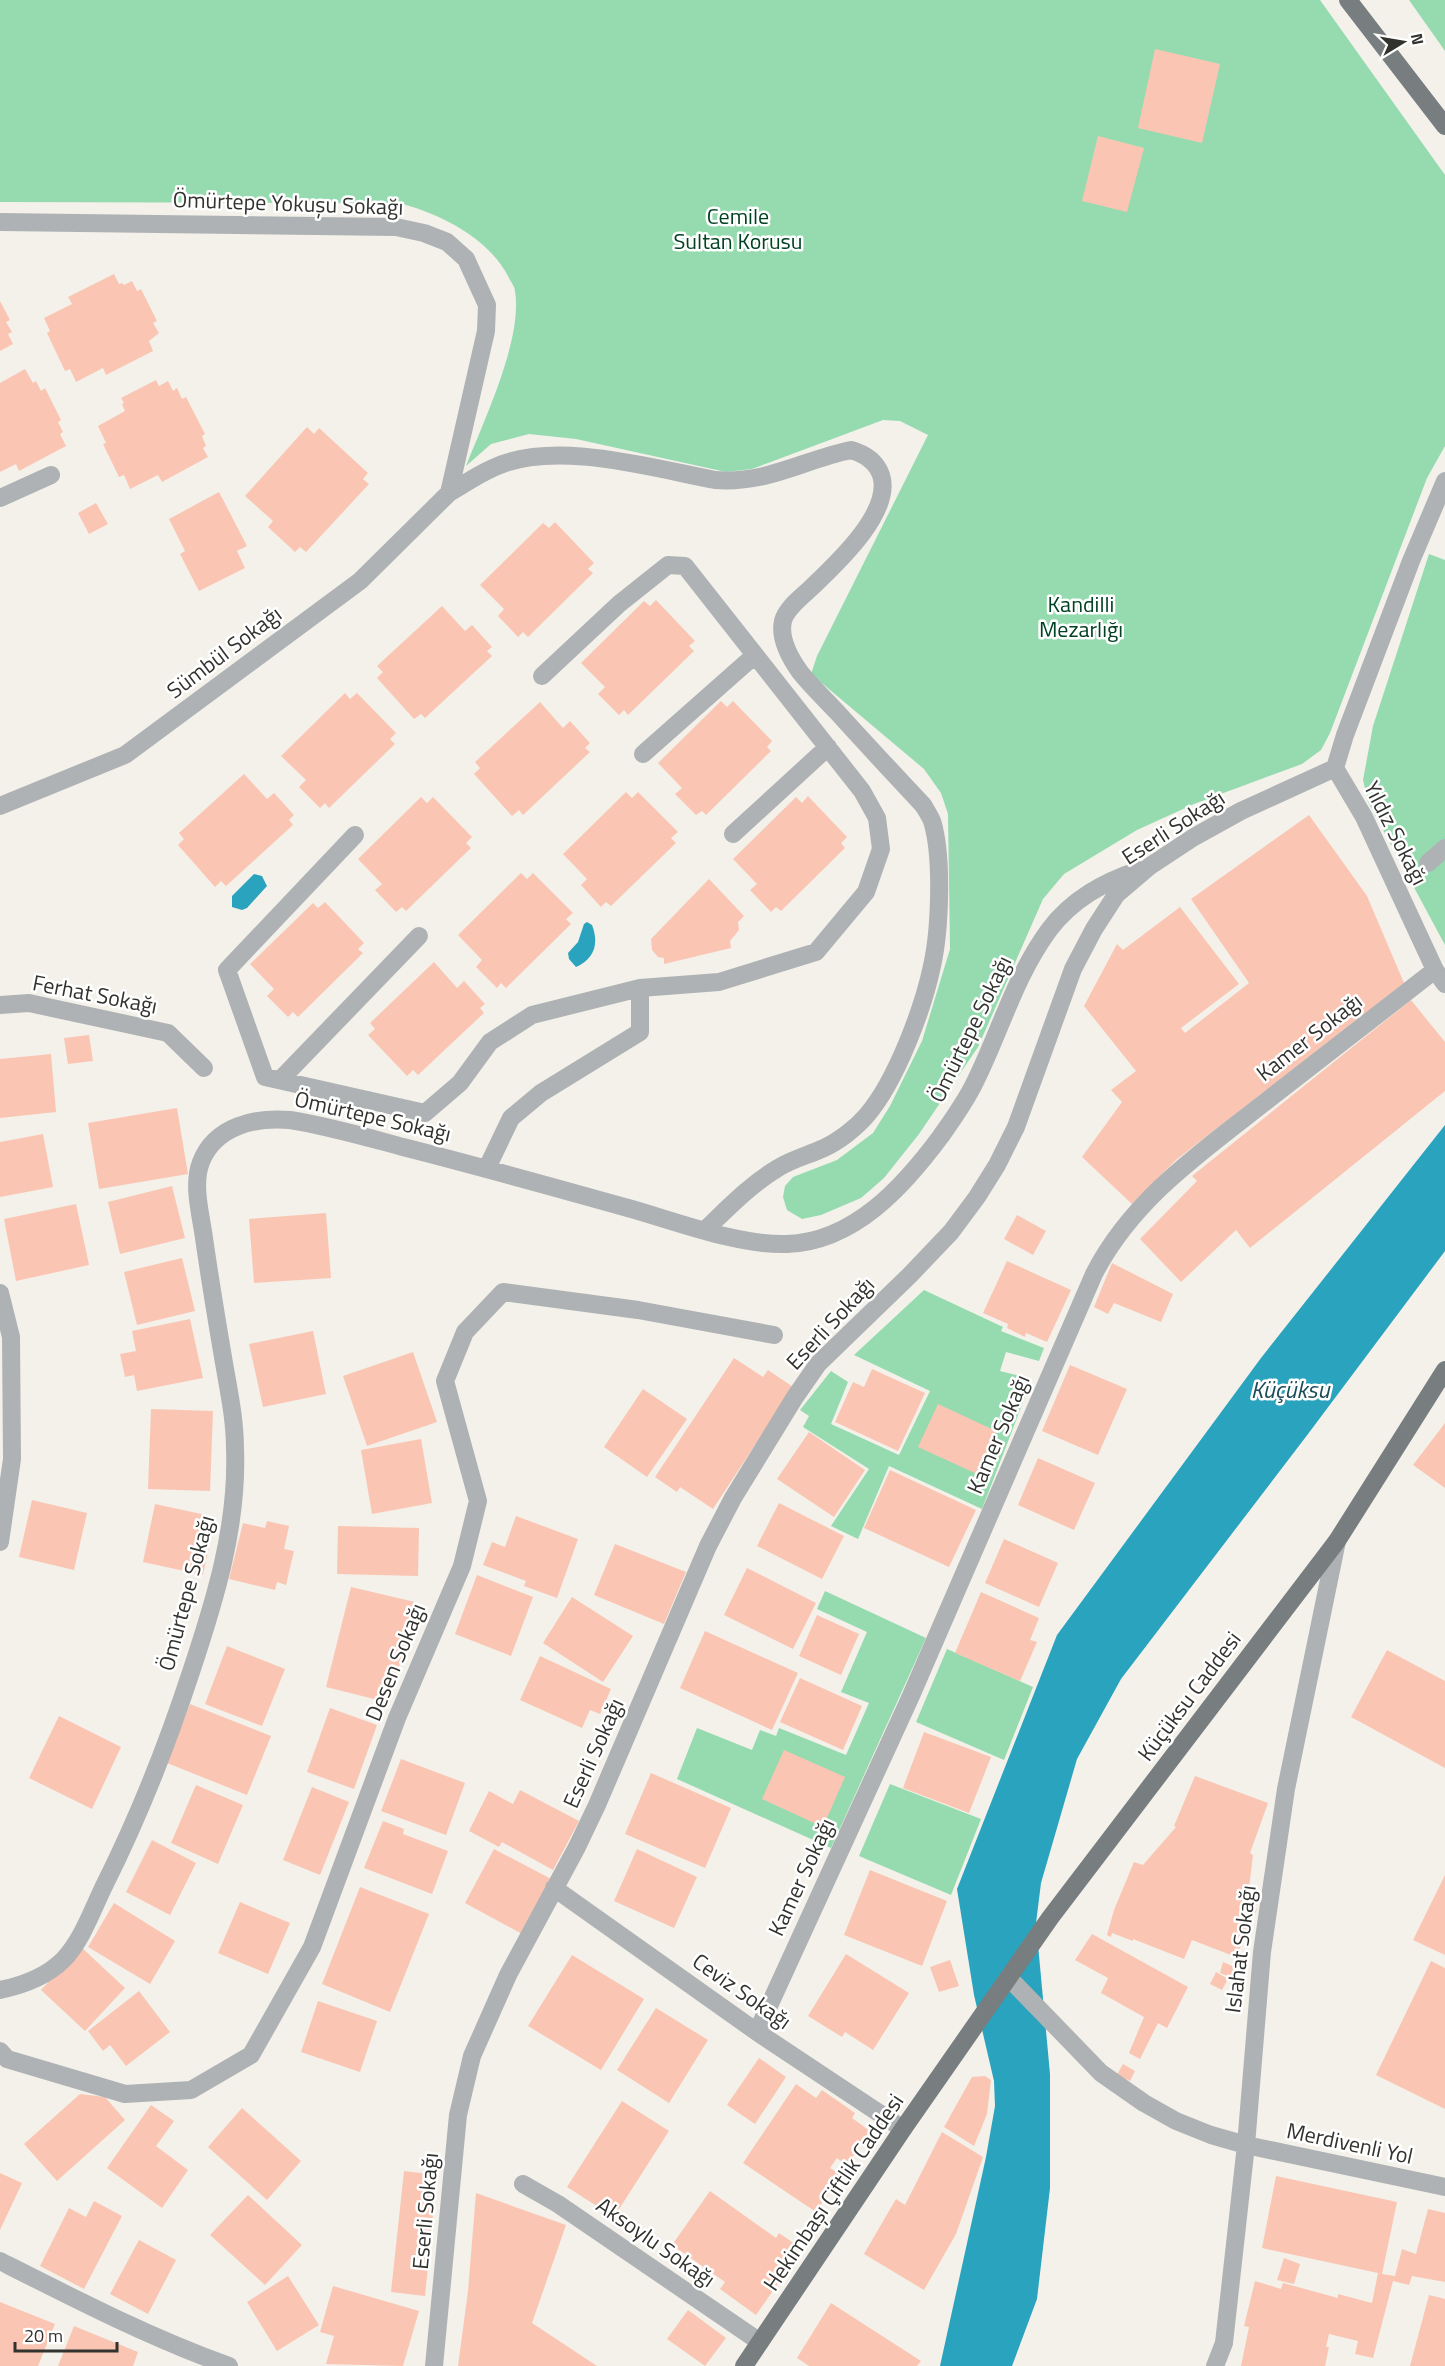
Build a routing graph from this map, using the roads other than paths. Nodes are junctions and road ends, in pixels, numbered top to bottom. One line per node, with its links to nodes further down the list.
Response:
1 (1348, 0): 2 (main road)
2 (1445, 126)
3 (0, 222): 6 (street, Ömürtepe Yokuşu Sokağı)
4 (51, 475): 7 (street)
5 (1445, 481): 12 (street)
6 (449, 493): 13 (street, Sümbül Sokağı); 26 (street)
7 (0, 498)
8 (755, 655): 9 (street); 10 (street); 11 (street)
9 (542, 676)
10 (828, 747): 14 (street); 21 (street)
11 (643, 754)
12 (1335, 768): 18 (street, Eserli Sokağı); 20 (street, Yıldız Sokağı)
13 (0, 806)
14 (733, 834)
15 (355, 835): 24 (street)
16 (1445, 848): 17 (street)
17 (1428, 863)
18 (1150, 866): 26 (street, Ömürtepe Sokağı); 32 (street, Eserli Sokağı)
19 (419, 936): 24 (street)
20 (1440, 977): 35 (street, Kamer Sokağı)
21 (640, 988): 24 (street); 25 (street)
22 (0, 1005): 23 (street, Ferhat Sokağı)
23 (204, 1068)
24 (280, 1080)
25 (487, 1168): 26 (street, Ömürtepe Sokağı); 34 (street, Ömürtepe Sokağı)
26 (705, 1230)
27 (0, 1293): 31 (street)
28 (774, 1335): 37 (street, Desen Sokağı)
29 (1445, 1370): 30 (main road, Küçüksu Caddesi)
30 (1337, 1541): 33 (main road, Küçüksu Caddesi); 39 (street, Islahat Sokağı)
31 (0, 1542)
32 (554, 1888): 35 (street, Ceviz Sokağı); 45 (street, Eserli Sokağı)
33 (1009, 1978): 36 (main road, Küçüksu Caddesi); 39 (street, Merdivenli Yol)
34 (0, 1990)
35 (758, 2032): 38 (street, Ceviz Sokağı)
36 (963, 2045): 38 (main road, Hekimbaşı Çiftlik Caddesi)
37 (0, 2051)
38 (903, 2129): 43 (main road, Hekimbaşı Çiftlik Caddesi)
39 (1246, 2145): 41 (street, Merdivenli Yol); 47 (street, Islahat Sokağı)
40 (523, 2184): 43 (street, Aksoylu Sokağı)
41 (1445, 2187)
42 (0, 2261): 44 (street)
43 (760, 2342): 46 (main road, Hekimbaşı Çiftlik Caddesi)
44 (229, 2366)
45 (434, 2366)
46 (744, 2366)
47 (1215, 2366)

